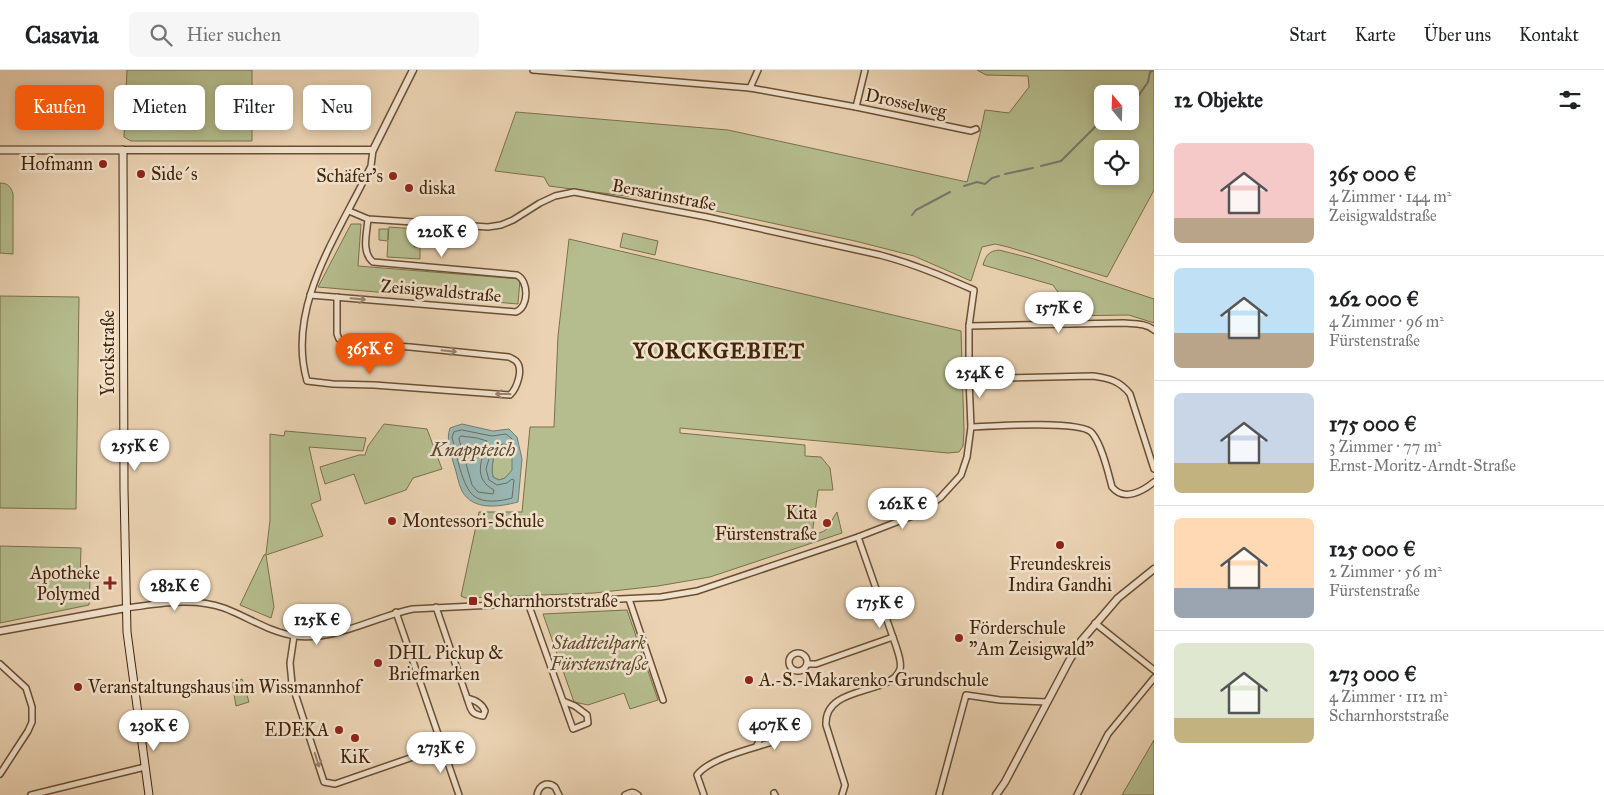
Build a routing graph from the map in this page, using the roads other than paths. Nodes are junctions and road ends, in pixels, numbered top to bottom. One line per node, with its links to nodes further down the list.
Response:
1 (413, 70): 11 (street)
2 (533, 70): 5 (street, Drosselweg)
3 (758, 70): 6 (street)
4 (865, 70): 7 (street)
5 (595, 72): 6 (street, Drosselweg)
6 (750, 88): 7 (street, Drosselweg)
7 (856, 106): 8 (street, Drosselweg)
8 (976, 129)
9 (0, 150): 10 (main road)
10 (123, 150): 11 (street); 27 (main road, Yorckstraße)
11 (373, 150): 12 (street)
12 (349, 211): 13 (street, Bersarinstraße); 14 (street)
13 (368, 218): 15 (street, Zeisigwaldstraße, one-way to 13); 16 (street, Bersarinstraße)
14 (310, 295): 15 (street, Zeisigwaldstraße); 15 (street, one-way to 14)
15 (337, 297)
16 (970, 326): 17 (street); 18 (street)
17 (1154, 330)
18 (969, 379): 19 (street); 20 (street)
19 (971, 427): 21 (street); 22 (street)
20 (1154, 469)
21 (1154, 482)
22 (858, 537): 24 (street); 32 (street)
23 (1154, 569): 29 (street)
24 (629, 599): 25 (street); 38 (street)
25 (528, 603): 26 (street); 39 (street)
26 (436, 607): 28 (street); 37 (street)
27 (126, 608): 30 (street); 31 (street); 43 (main road, Yorckstraße)
28 (396, 612): 31 (street); 41 (street)
29 (1094, 624): 35 (street); 40 (street)
30 (0, 631)
31 (294, 636): 41 (street, one-way to 41)
32 (893, 637): 34 (street); 53 (street)
33 (0, 664): 44 (street)
34 (807, 664)
35 (1154, 670)
36 (1154, 678): 56 (street)
37 (467, 698)
38 (663, 700)
39 (563, 701): 39 (street)
40 (1047, 702): 54 (street); 55 (street)
41 (442, 747): 47 (street)
42 (756, 747): 52 (street)
43 (145, 767): 45 (street); 46 (main road, Yorckstraße)
44 (0, 774)
45 (31, 795)
46 (149, 795)
47 (459, 795)
48 (537, 795): 49 (street)
49 (558, 795)
50 (625, 795): 51 (street)
51 (638, 795)
52 (704, 795)
53 (842, 795)
54 (939, 795)
55 (996, 795)
56 (1077, 795)

